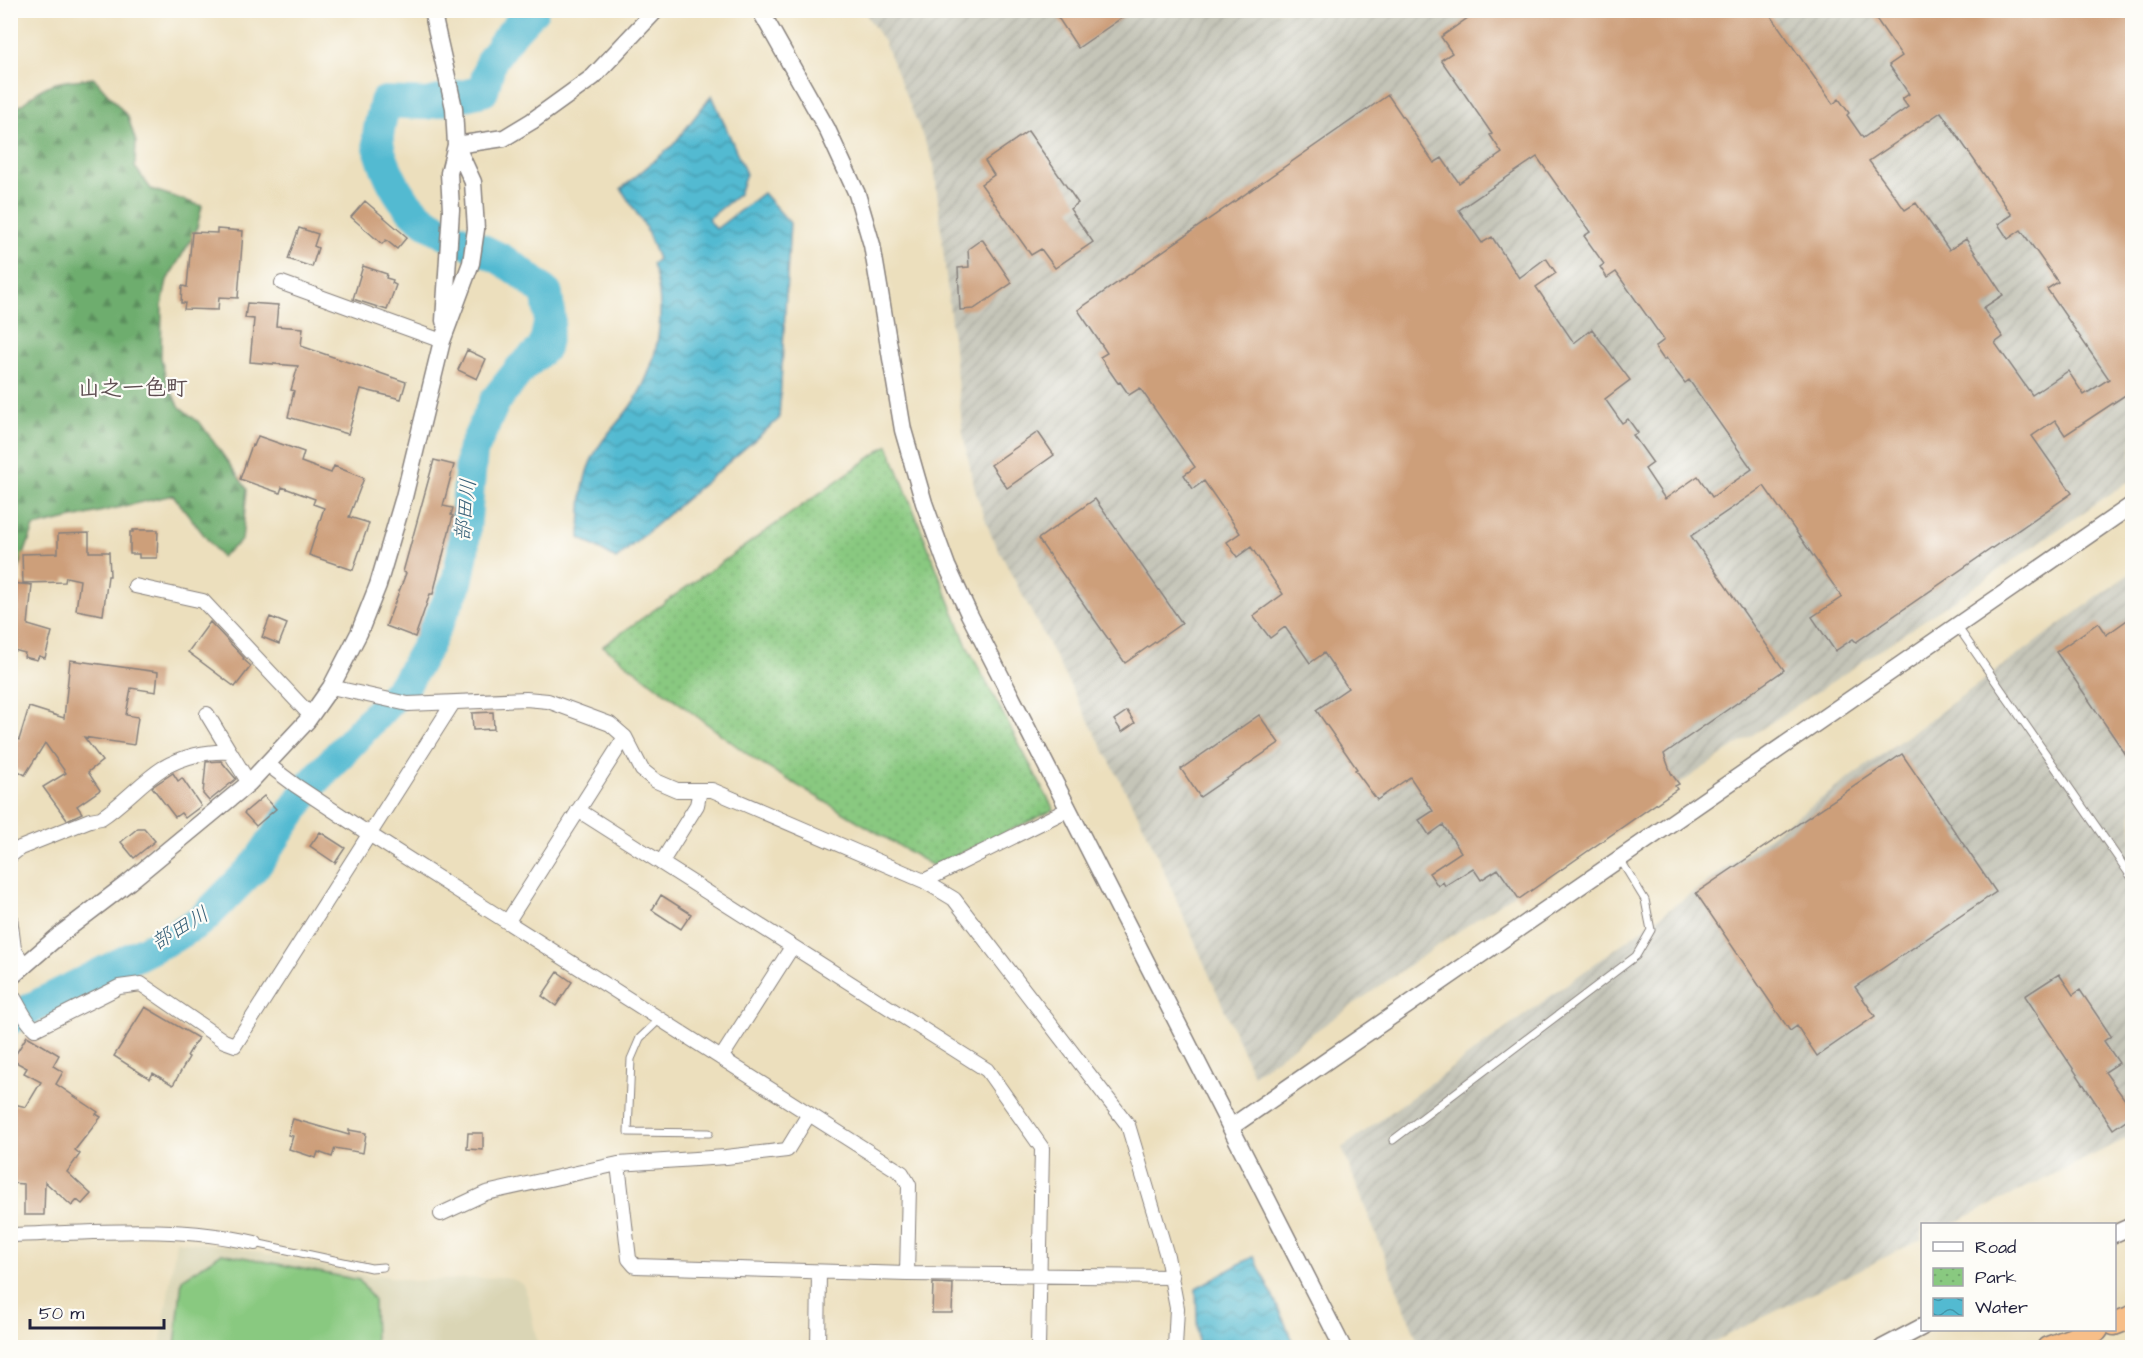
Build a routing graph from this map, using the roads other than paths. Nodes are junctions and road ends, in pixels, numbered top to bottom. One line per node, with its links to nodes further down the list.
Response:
1 (432, 10): 4 (street)
2 (656, 10): 4 (street)
3 (760, 10): 19 (street)
4 (456, 145): 6 (street); 6 (street)
5 (282, 283): 6 (street)
6 (442, 341): 10 (street)
7 (2133, 505): 9 (street)
8 (135, 586): 13 (street)
9 (1957, 626): 23 (street); 25 (lane)
10 (332, 687): 11 (street); 13 (street)
11 (453, 703): 14 (street); 21 (street)
12 (207, 714): 15 (street)
13 (311, 716): 16 (street)
14 (625, 736): 18 (street); 20 (street)
15 (230, 752): 17 (street); 22 (street)
16 (267, 764): 17 (street); 21 (street)
17 (249, 783): 30 (street)
18 (700, 790): 24 (street); 26 (street)
19 (1069, 809): 26 (street); 36 (street)
20 (578, 810): 24 (street); 28 (street)
21 (369, 834): 28 (street); 32 (street)
22 (10, 856)
23 (1620, 859): 36 (street); 38 (lane)
24 (661, 863): 29 (street)
25 (2133, 878)
26 (924, 881): 49 (street)
27 (10, 916): 30 (street)
28 (508, 921): 33 (street)
29 (792, 947): 34 (street); 48 (street)
30 (25, 966): 31 (street)
31 (10, 978)
32 (14, 997)
33 (660, 1019): 34 (street); 37 (lane)
34 (722, 1058): 35 (street)
35 (809, 1114): 39 (street); 47 (street)
36 (1231, 1127): 57 (street)
37 (709, 1133)
38 (1393, 1140)
39 (618, 1164): 40 (street); 46 (street)
40 (441, 1214)
41 (2133, 1226): 42 (street)
42 (2116, 1234)
43 (10, 1235): 44 (street)
44 (255, 1243): 45 (lane)
45 (383, 1267)
46 (819, 1272): 47 (street); 54 (street)
47 (907, 1274): 48 (street)
48 (1040, 1277): 49 (street); 55 (street)
49 (1172, 1277): 56 (street)
50 (2133, 1317): 51 (highway)
51 (2116, 1324)
52 (1921, 1328): 58 (street)
53 (2092, 1331): 59 (highway)
54 (818, 1347)
55 (1038, 1347)
56 (1174, 1347)
57 (1343, 1347)
58 (1882, 1347)
59 (2048, 1347)

